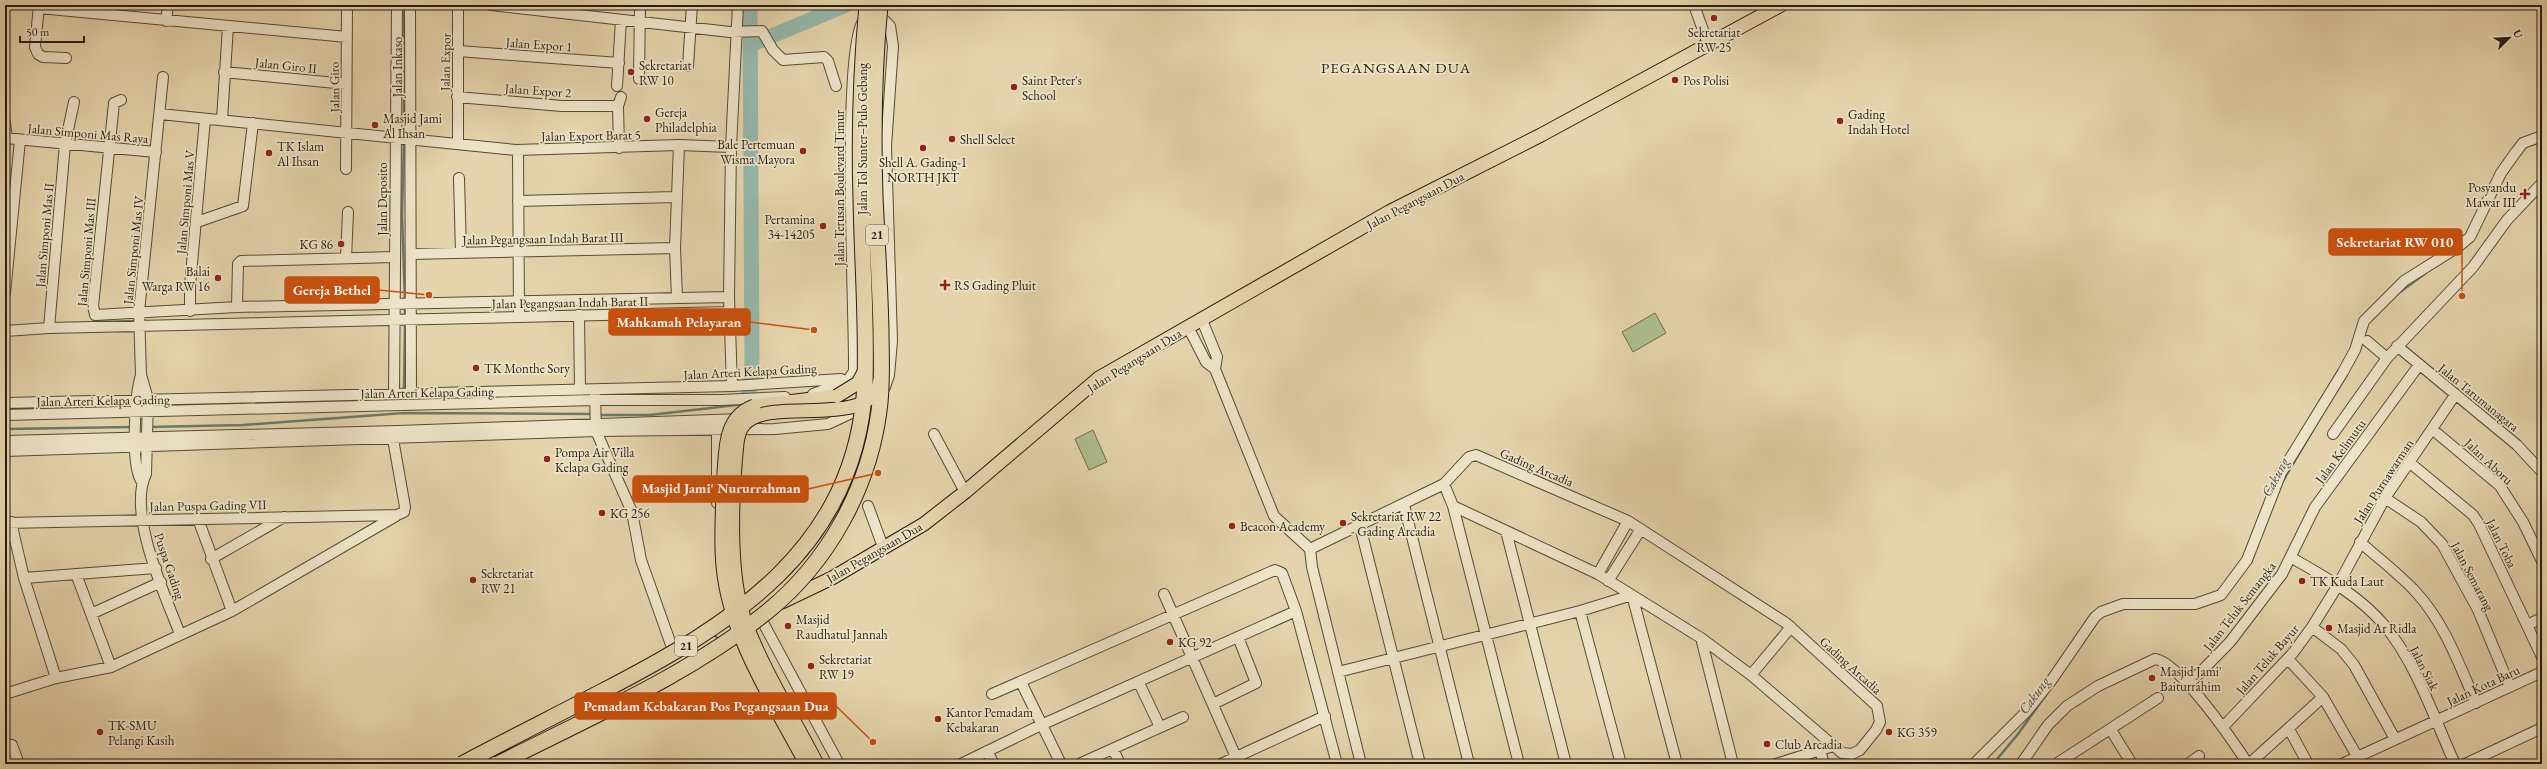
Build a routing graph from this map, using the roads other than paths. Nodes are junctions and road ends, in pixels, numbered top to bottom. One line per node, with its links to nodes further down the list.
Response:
1 (168, 5): 17 (street)
2 (347, 5): 22 (street, Jalan Giro)
3 (397, 5): 45 (street, Jalan Deposito)
4 (410, 5): 45 (street, Jalan Inkaso)
5 (458, 5): 24 (street, Jalan Expor)
6 (491, 5): 16 (street)
7 (640, 5): 18 (street)
8 (692, 5): 20 (street)
9 (738, 5): 21 (street)
10 (886, 5): 15 (main road)
11 (1694, 5): 23 (street)
12 (1781, 5): 23 (main road, Jalan Pegangsaan Dua)
13 (39, 7): 17 (street); 25 (street)
14 (867, 9): 73 (street, Jalan Terusan Boulevard Timur); 209 (highway, Jalan Tol Sunter–Pulo Gebang / 21, bridge); 213 (main road, bridge)
15 (882, 12): 72 (street); 211 (highway, Jalan Tol Sunter–Pulo Gebang / 21, bridge); 214 (main road, bridge)
16 (621, 20): 18 (street); 26 (street)
17 (166, 21): 19 (street)
18 (639, 22): 20 (street); 30 (street)
19 (228, 26): 22 (street); 28 (street)
20 (690, 27): 21 (street); 27 (street)
21 (738, 32): 33 (street); 51 (street)
22 (346, 37): 31 (street, Jalan Giro)
23 (1708, 44): 82 (main road, Jalan Pegangsaan Dua)
24 (458, 51): 26 (street, Jalan Expor 1); 34 (street, Jalan Expor)
25 (66, 58)
26 (619, 63): 32 (street)
27 (688, 66)
28 (224, 72): 31 (street, Jalan Giro II); 39 (street)
29 (163, 77): 37 (street, Jalan Simponi Mas Raya)
30 (639, 79)
31 (346, 84): 42 (street, Jalan Giro)
32 (617, 86)
33 (836, 86)
34 (457, 97): 48 (street, Jalan Expor); 52 (street, Jalan Expor 2)
35 (117, 101): 50 (street)
36 (74, 102): 47 (street, Jalan Simponi Mas II)
37 (160, 114): 38 (street); 54 (street, Jalan Simponi Mas Raya)
38 (205, 119): 39 (street); 62 (street, Jalan Simponi Mas V)
39 (222, 120): 41 (street)
40 (5, 123): 44 (street)
41 (253, 123): 42 (street, Jalan Export Barat 5); 62 (street)
42 (347, 132): 45 (street, Jalan Export Barat 5); 55 (street, Jalan Giro)
43 (2542, 136): 233 (street)
44 (6, 138): 46 (street, Jalan Simponi Mas Raya)
45 (401, 139): 48 (street, Jalan Export Barat 5); 58 (street, Jalan Inkaso); 58 (street, Jalan Deposito)
46 (20, 140): 47 (street, Jalan Simponi Mas Raya); 69 (street)
47 (65, 144): 50 (street, Jalan Simponi Mas Raya); 86 (street, Jalan Simponi Mas II)
48 (458, 144): 53 (street, Jalan Export Barat 5)
49 (679, 145): 51 (street, Jalan Export Barat 5); 52 (street, Jalan Export Barat 5); 59 (street)
50 (109, 147): 54 (street, Jalan Simponi Mas Raya); 78 (street, Jalan Simponi Mas III)
51 (731, 147): 70 (street)
52 (619, 148): 53 (street, Jalan Export Barat 5)
53 (518, 150): 60 (street)
54 (156, 152): 78 (street, Jalan Simponi Mas IV)
55 (346, 169)
56 (459, 178): 65 (street)
57 (2542, 183): 89 (street)
58 (402, 187): 66 (street, Jalan Inkaso); 67 (street, Jalan Deposito)
59 (676, 197): 60 (street); 63 (street)
60 (518, 201): 64 (street)
61 (348, 212): 68 (street)
62 (197, 222): 77 (street, Jalan Simponi Mas V)
63 (675, 248): 64 (street, Jalan Pegangsaan Indah Barat III); 71 (street)
64 (518, 251): 65 (street, Jalan Pegangsaan Indah Barat III); 74 (street)
65 (461, 253): 66 (street, Jalan Pegangsaan Indah Barat III)
66 (411, 254): 75 (street, Jalan Inkaso)
67 (395, 257): 68 (street); 75 (street, Jalan Deposito)
68 (346, 258): 76 (street)
69 (5, 293)
70 (729, 297): 71 (street, Jalan Pegangsaan Indah Barat II); 79 (street)
71 (677, 298): 74 (street, Jalan Pegangsaan Indah Barat II)
72 (891, 298): 73 (street); 103 (street)
73 (852, 299): 94 (street, Jalan Terusan Boulevard Timur)
74 (519, 301): 75 (street, Jalan Pegangsaan Indah Barat II); 81 (street)
75 (403, 304): 76 (street, Jalan Pegangsaan Indah Barat II); 83 (street, Jalan Inkaso); 83 (street, Jalan Deposito)
76 (237, 307): 77 (street, Jalan Pegangsaan Indah Barat II)
77 (190, 311): 78 (street, Jalan Pegangsaan Indah Barat II)
78 (139, 312): 84 (street, Jalan Simponi Mas IV)
79 (729, 312): 80 (street, Jalan Pegangsaan Indah Barat II); 95 (street)
80 (579, 314): 81 (street, Jalan Pegangsaan Indah Barat II); 96 (street)
81 (518, 315): 83 (street, Jalan Pegangsaan Indah Barat II)
82 (1205, 318): 85 (main road, Jalan Pegangsaan Dua); 92 (street)
83 (403, 319): 84 (street, Jalan Pegangsaan Indah Barat II); 97 (street, Jalan Deposito); 97 (street, Jalan Inkaso)
84 (139, 327): 86 (street, Jalan Pegangsaan Indah Barat II); 93 (street, Jalan Simponi Mas IV)
85 (1188, 327): 92 (street); 122 (main road, Jalan Pegangsaan Dua)
86 (49, 328): 87 (street, Jalan Pegangsaan Indah Barat II)
87 (5, 331)
88 (2367, 341): 90 (street)
89 (2397, 346): 90 (street); 91 (street, Jalan Tarumanagara)
90 (2387, 358): 112 (street)
91 (2419, 365): 99 (street, Jalan Tarumanagara); 139 (street, Jalan Kelimutu)
92 (1215, 369): 138 (street)
93 (141, 375): 100 (street, Jalan Simponi Mas IV); 101 (street, Jalan Simponi Mas IV)
94 (847, 382): 95 (street, Jalan Arteri Kelapa Gading); 98 (street, Jalan Arteri Kelapa Gading); 103 (street)
95 (735, 386): 98 (street, Jalan Arteri Kelapa Gading)
96 (580, 390): 97 (street, Jalan Arteri Kelapa Gading); 98 (street, Jalan Arteri Kelapa Gading)
97 (403, 392): 101 (street, Jalan Arteri Kelapa Gading)
98 (595, 395): 105 (street, Jalan Arteri Kelapa Gading); 108 (street)
99 (2455, 395): 110 (street, Jalan Purnawarman); 119 (street, Jalan Tarumanagara)
100 (136, 398): 101 (street, Jalan Arteri Kelapa Gading); 102 (street, Jalan Arteri Kelapa Gading); 107 (street, Jalan Simponi Mas IV)
101 (148, 399): 105 (street, Jalan Simponi Mas IV)
102 (5, 403)
103 (866, 407): 106 (street)
104 (5, 415): 107 (street, Jalan Arteri Kelapa Gading)
105 (148, 417): 107 (street, Jalan Arteri Kelapa Gading); 113 (street, Jalan Simponi Mas IV)
106 (842, 417): 109 (street, bridge); 109 (street, bridge)
107 (135, 418): 115 (street, Jalan Simponi Mas IV)
108 (596, 422): 109 (street); 113 (street); 114 (street); 172 (street)
109 (719, 427): 162 (street)
110 (2432, 429): 118 (street, Jalan Purnawarman); 141 (street, Jalan Aboru)
111 (934, 434): 122 (street)
112 (2333, 434)
113 (147, 439): 114 (street); 115 (street); 120 (street, Puspa Gading)
114 (393, 439): 127 (street)
115 (136, 440): 116 (street); 117 (street); 120 (street, Puspa Gading)
116 (5, 441)
117 (5, 451)
118 (2409, 462): 123 (street, Jalan Purnawarman); 159 (street, Jalan Toba)
119 (2542, 472)
120 (142, 482): 129 (street, Puspa Gading)
121 (1444, 484): 124 (street, Gading Arcadia); 126 (street); 131 (street, Gading Arcadia)
122 (965, 492): 137 (main road, Jalan Pegangsaan Dua)
123 (2385, 498): 136 (street, Jalan Purnawarman); 181 (street, Jalan Semarang)
124 (1404, 505): 133 (street, Gading Arcadia); 167 (street)
125 (868, 506): 137 (street)
126 (1453, 506): 135 (street, Gading Arcadia); 164 (street)
127 (397, 516): 128 (street, Jalan Puspa Gading VII); 151 (street)
128 (285, 517): 130 (street, Jalan Puspa Gading VII); 140 (street)
129 (141, 519): 130 (street, Jalan Puspa Gading VII); 132 (street, Jalan Puspa Gading VII); 142 (street, Puspa Gading)
130 (198, 519): 140 (street)
131 (1628, 521): 134 (street, Gading Arcadia); 144 (street)
132 (8, 523): 145 (street)
133 (1360, 526): 138 (street, Gading Arcadia); 170 (street)
134 (1641, 529): 146 (street); 161 (street, Gading Arcadia)
135 (1506, 531): 144 (street, Gading Arcadia); 158 (street)
136 (2360, 542): 148 (street, Jalan Purnawarman); 186 (street)
137 (883, 547): 156 (main road, Jalan Pegangsaan Dua)
138 (1310, 549): 174 (street)
139 (2292, 558): 148 (street, Jalan Siak); 180 (street, Jalan Teluk Semangka)
140 (211, 559): 151 (street)
141 (2542, 561)
142 (156, 568): 143 (street); 147 (street, Puspa Gading)
143 (76, 574): 145 (street); 154 (street)
144 (1598, 574): 146 (street, Gading Arcadia)
145 (24, 578): 177 (street)
146 (1608, 581): 150 (street, Gading Arcadia)
147 (161, 582): 154 (street); 163 (street, Puspa Gading)
148 (2338, 585): 160 (street, Jalan Teluk Bayur); 190 (street, Jalan Siak)
149 (1164, 594): 155 (street)
150 (1632, 595): 153 (street); 166 (street, Gading Arcadia); 229 (street)
151 (232, 611): 163 (street)
152 (1296, 611): 155 (street); 165 (street); 188 (street)
153 (1580, 611): 158 (street); 228 (street)
154 (91, 614): 173 (street)
155 (1174, 614): 169 (street); 178 (street)
156 (754, 618): 162 (main road, Jalan Pegangsaan Dua); 215 (street)
157 (2542, 618): 159 (street)
158 (1531, 623): 164 (street); 227 (street)
159 (2527, 625): 168 (street, Jalan Toba)
160 (2312, 626): 171 (street, Jalan Teluk Bayur); 197 (street)
161 (1791, 627): 176 (street); 199 (street, Gading Arcadia)
162 (733, 632): 172 (main road, Jalan Pegangsaan Dua); 212 (main road)
163 (180, 634): 173 (street)
164 (1485, 635): 167 (street); 226 (street)
165 (1238, 637): 169 (street); 187 (street)
166 (1701, 638): 176 (street, Gading Arcadia); 230 (street)
167 (1439, 647): 170 (street); 225 (street)
168 (2542, 657)
169 (1193, 658): 179 (street); 187 (street)
170 (1392, 658): 174 (street); 224 (street)
171 (2288, 659): 184 (street); 193 (street, Jalan Teluk Bayur)
172 (677, 662): 210 (main road, Jalan Pegangsaan Dua)
173 (111, 667): 177 (street)
174 (1338, 672): 223 (street)
175 (2542, 672): 181 (street, Jalan Kota Baru)
176 (1751, 675): 199 (street, Gading Arcadia)
177 (56, 678): 182 (street)
178 (1021, 682): 183 (street); 191 (street)
179 (1139, 683): 191 (street); 192 (street)
180 (2188, 686): 193 (street); 234 (street)
181 (2510, 687): 186 (street, Jalan Kota Baru)
182 (5, 694)
183 (992, 694)
184 (2323, 696): 195 (street); 204 (street)
185 (2158, 698): 196 (street)
186 (2476, 702): 190 (street, Jalan Kota Baru)
187 (1213, 704): 206 (street)
188 (1325, 716): 206 (street); 222 (street)
189 (1183, 717): 192 (street)
190 (2435, 721): 197 (street, Jalan Kota Baru); 241 (street, Jalan Siak)
191 (1041, 725): 202 (street); 218 (street)
192 (1160, 727): 200 (street)
193 (2223, 728): 238 (street)
194 (2542, 728): 242 (street)
195 (2289, 729): 238 (street); 239 (street)
196 (2111, 730): 235 (street); 236 (street)
197 (2395, 739): 204 (street, Jalan Kota Baru)
198 (5, 744): 208 (street)
199 (1833, 746): 201 (street)
200 (1113, 748): 219 (street); 220 (street)
201 (1820, 750): 231 (street); 232 (street)
202 (988, 751): 216 (street); 217 (street)
203 (2199, 756): 237 (street)
204 (2357, 756): 240 (street, Jalan Kota Baru)
205 (5, 758): 207 (street)
206 (1238, 761): 221 (street)
207 (8, 764)
208 (19, 764)
209 (462, 764)
210 (490, 764)
211 (498, 764)
212 (800, 764)
213 (806, 764)
214 (817, 764)
215 (839, 764)
216 (961, 764)
217 (994, 764)
218 (1061, 764)
219 (1079, 764)
220 (1120, 764)
221 (1221, 764)
222 (1337, 764)
223 (1361, 764)
224 (1420, 764)
225 (1468, 764)
226 (1519, 764)
227 (1566, 764)
228 (1620, 764)
229 (1677, 764)
230 (1733, 764)
231 (1776, 764)
232 (1824, 764)
233 (1974, 764)
234 (2021, 764)
235 (2056, 764)
236 (2132, 764)
237 (2188, 764)
238 (2248, 764)
239 (2308, 764)
240 (2342, 764)
241 (2455, 764)
242 (2465, 764)

